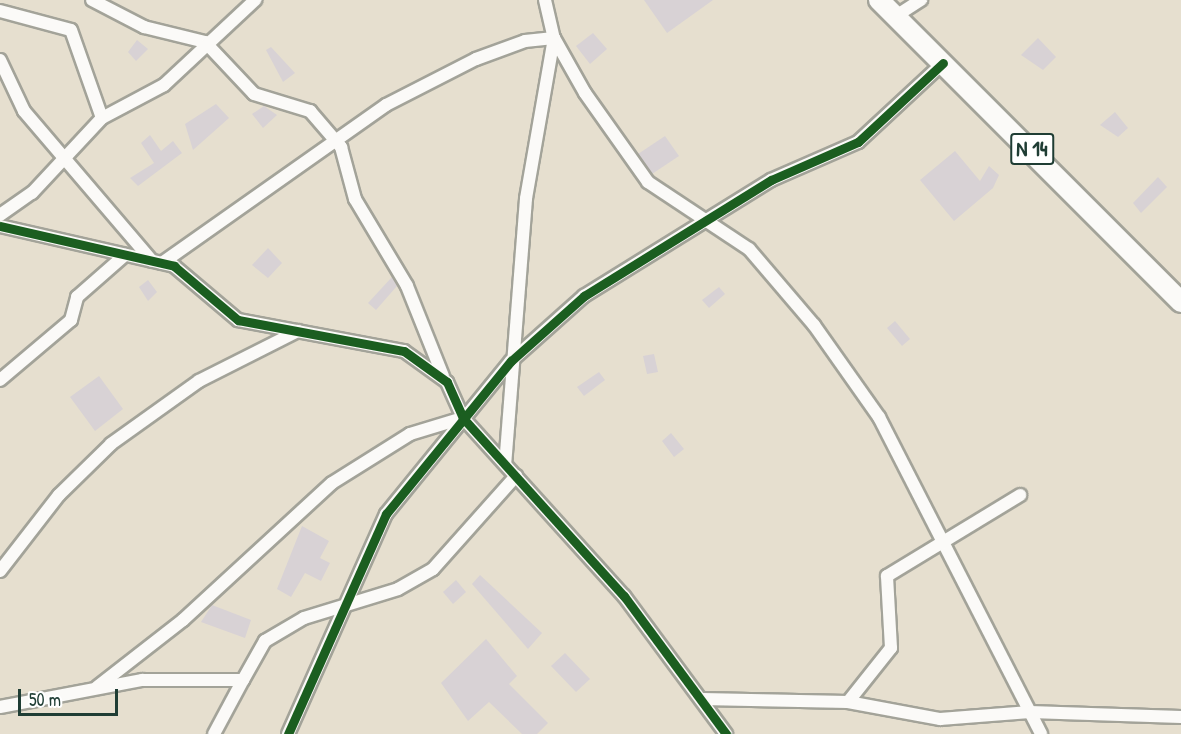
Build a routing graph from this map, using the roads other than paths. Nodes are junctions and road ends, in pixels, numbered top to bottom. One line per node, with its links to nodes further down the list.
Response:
1 (92, 0): 9 (street)
2 (255, 0): 9 (street)
3 (545, 0): 8 (street)
4 (879, 0): 7 (main road, N 14)
5 (921, 0): 7 (street)
6 (0, 11): 12 (street)
7 (896, 16): 11 (main road, N 14)
8 (554, 38): 13 (street); 16 (street); 22 (street)
9 (205, 42): 12 (street); 13 (street)
10 (0, 60): 14 (street)
11 (943, 63): 16 (street); 20 (main road, N 14)
12 (102, 118): 14 (street)
13 (337, 142): 19 (street); 24 (street)
14 (65, 159): 15 (street); 19 (street)
15 (0, 215)
16 (705, 220): 22 (street); 29 (street)
17 (0, 226): 18 (street)
18 (125, 255): 19 (street); 23 (street)
19 (157, 262): 21 (street)
20 (1181, 302)
21 (298, 331): 24 (street); 30 (street)
22 (511, 361): 25 (street); 26 (street)
23 (0, 380)
24 (447, 382): 25 (street)
25 (463, 418): 26 (street); 31 (street); 33 (street)
26 (505, 463): 27 (street)
27 (516, 476): 31 (street); 34 (street)
28 (1020, 495): 29 (street)
29 (944, 543): 35 (street); 37 (street)
30 (0, 570)
31 (341, 609): 32 (street); 40 (street)
32 (243, 680): 33 (street); 39 (street)
33 (96, 688): 36 (street)
34 (702, 699): 35 (street); 41 (street)
35 (848, 702): 37 (street)
36 (0, 707)
37 (1030, 712): 38 (street); 42 (street)
38 (1181, 717)
39 (214, 734)
40 (288, 734)
41 (726, 734)
42 (1041, 734)

